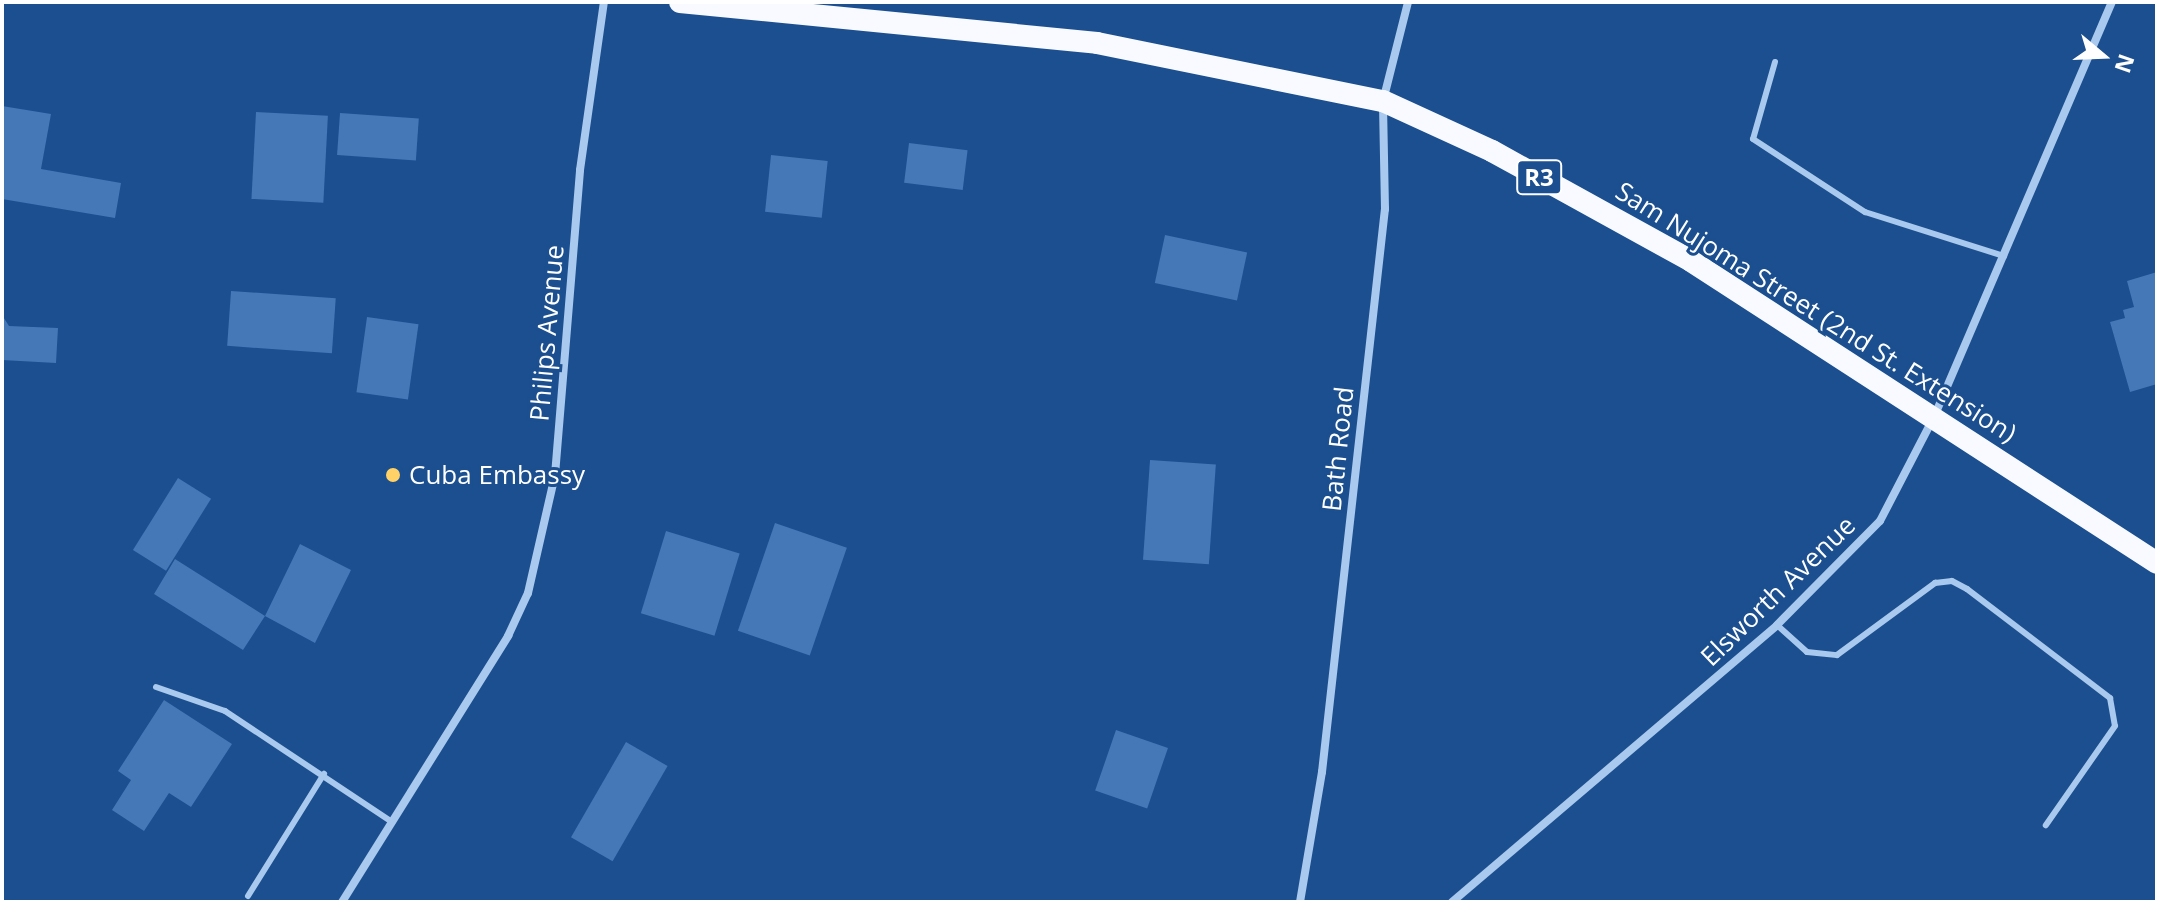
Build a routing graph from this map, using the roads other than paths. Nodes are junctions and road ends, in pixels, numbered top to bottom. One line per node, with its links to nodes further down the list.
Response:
1 (604, 2): 13 (street, Philips Avenue)
2 (680, 2): 6 (highway, Sam Nujoma Street (2nd St. Extension) / R3)
3 (1408, 2): 6 (street, Bath Road)
4 (2112, 2): 7 (street, Elsworth Avenue)
5 (1775, 62): 7 (lane)
6 (1383, 101): 8 (highway, Sam Nujoma Street (2nd St. Extension) / R3); 17 (street, Bath Road)
7 (2004, 256): 8 (street, Elsworth Avenue)
8 (1934, 417): 9 (highway, Sam Nujoma Street (2nd St. Extension) / R3); 10 (street, Elsworth Avenue)
9 (2157, 563)
10 (1777, 625): 14 (lane); 18 (street, Elsworth Avenue)
11 (156, 687): 12 (lane)
12 (324, 774): 13 (lane); 15 (lane)
13 (392, 822): 16 (street, Philips Avenue)
14 (2046, 825)
15 (248, 896)
16 (342, 902)
17 (1300, 902)
18 (1452, 902)

